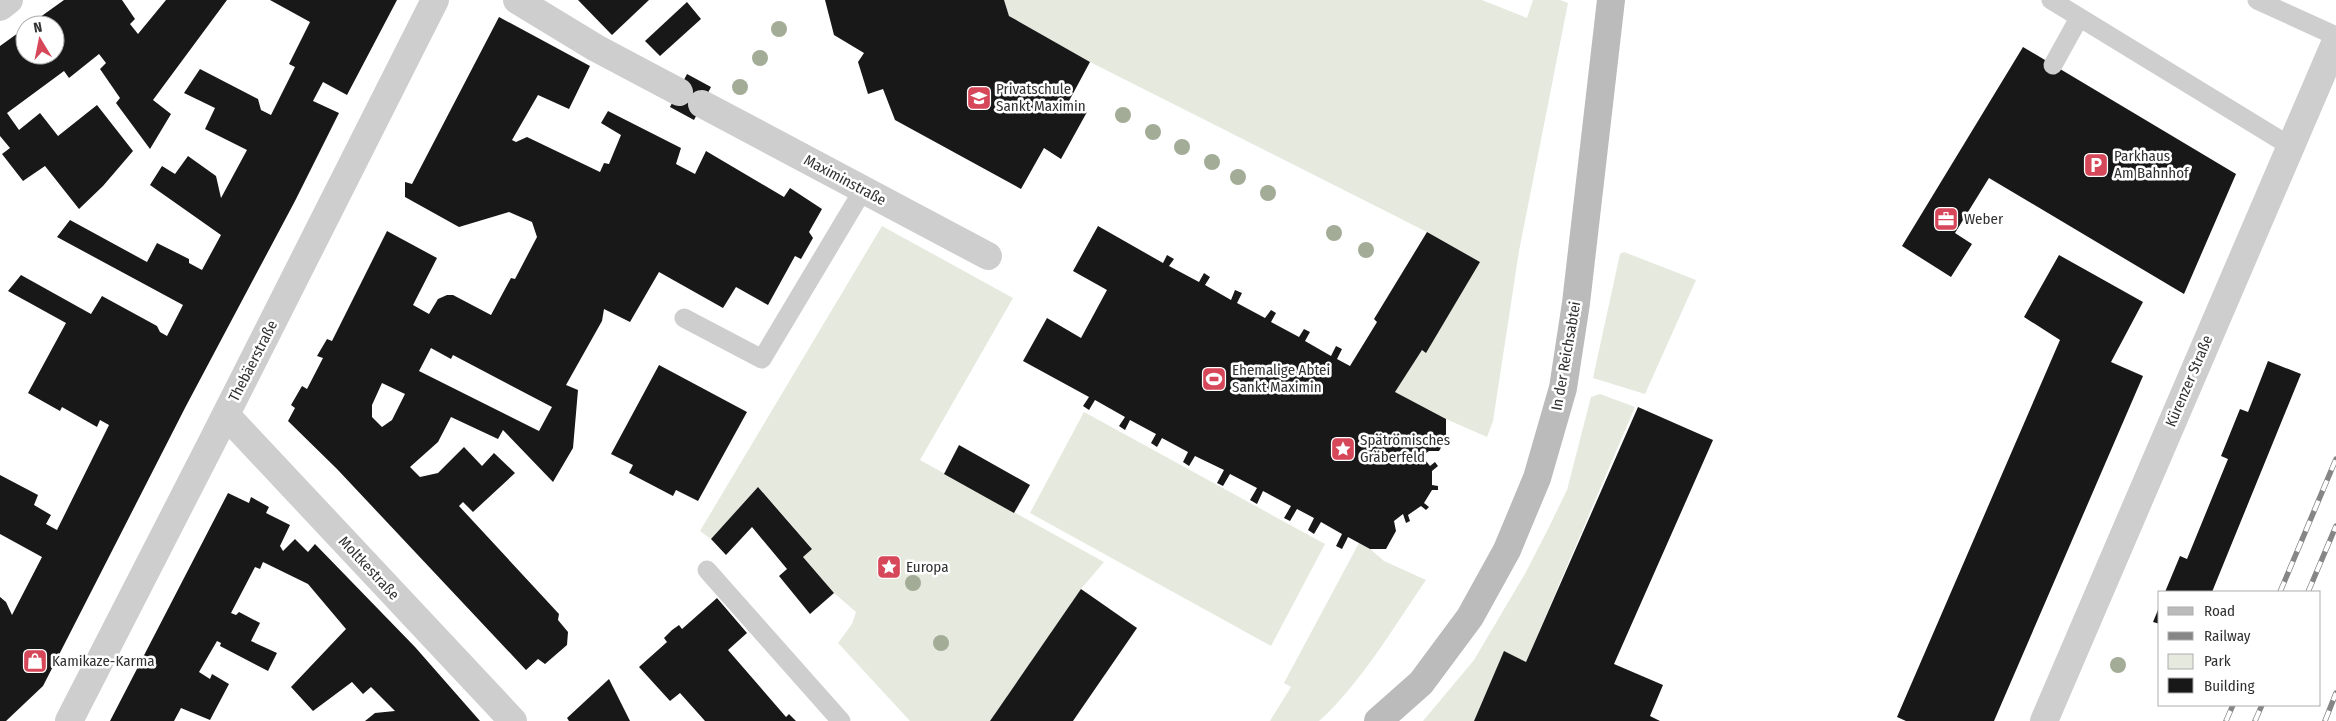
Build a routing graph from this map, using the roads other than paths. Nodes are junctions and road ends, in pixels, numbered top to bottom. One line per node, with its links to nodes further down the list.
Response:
1 (9, 0): 7 (street)
2 (435, 0): 16 (street, Thebäerstraße)
3 (517, 0): 13 (street, Maximinstraße)
4 (1611, 0): 21 (main road, In der Reichsabtei)
5 (2051, 0): 8 (lane)
6 (2257, 0): 9 (lane)
7 (0, 7)
8 (2079, 18): 11 (lane); 12 (lane)
9 (2336, 36)
10 (2336, 41): 12 (street, Kürenzer Straße)
11 (2053, 65)
12 (2290, 146): 22 (street, Kürenzer Straße)
13 (863, 190): 14 (street, Maximinstraße); 15 (lane)
14 (988, 256)
15 (684, 318)
16 (226, 415): 18 (street, Thebäerstraße); 19 (street, Moltkestraße)
17 (707, 570): 20 (lane)
18 (69, 721)
19 (513, 721)
20 (841, 721)
21 (1378, 721)
22 (2044, 721)

